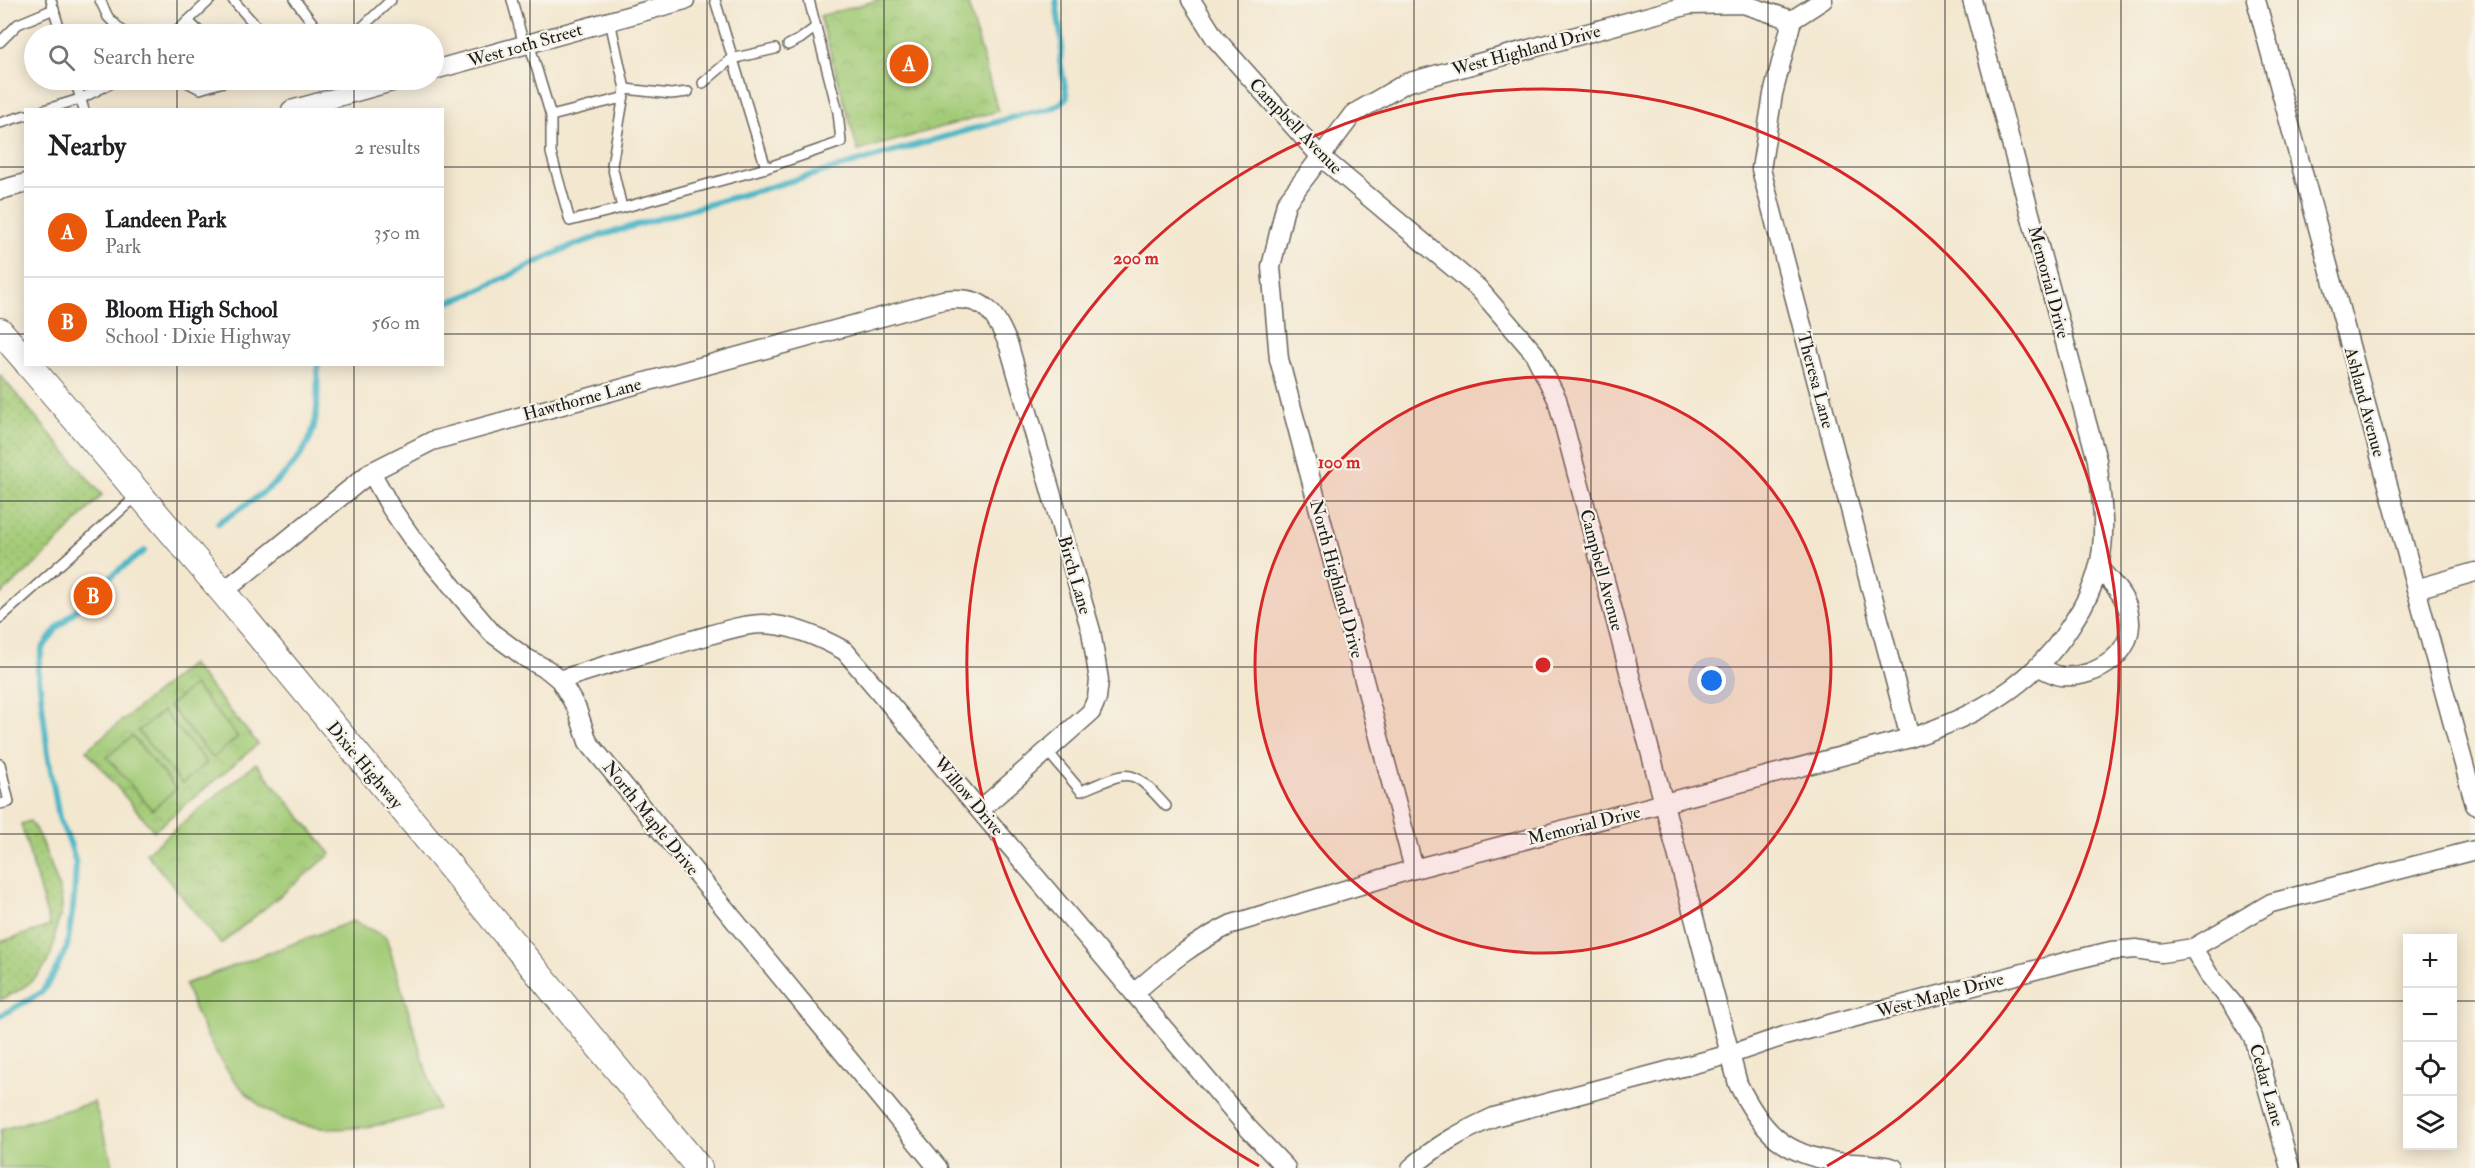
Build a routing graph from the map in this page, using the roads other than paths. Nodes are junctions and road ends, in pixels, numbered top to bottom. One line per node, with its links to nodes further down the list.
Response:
1 (100, 0): 19 (lane)
2 (210, 0): 16 (lane)
3 (233, 0): 22 (lane)
4 (295, 0): 23 (lane)
5 (391, 0): 24 (lane)
6 (512, 0): 27 (lane)
7 (685, 0): 17 (street, West 10th Street)
8 (715, 0): 30 (lane)
9 (809, 0): 25 (lane)
10 (1191, 0): 45 (street, Campbell Avenue)
11 (1823, 0): 15 (street)
12 (1972, 0): 56 (street, Memorial Drive)
13 (2256, 0): 58 (street, Ashland Avenue)
14 (53, 5): 18 (lane); 26 (lane)
15 (1792, 20): 45 (street, West Highland Drive); 63 (street, Theresa Lane)
16 (188, 21): 20 (lane); 21 (lane)
17 (610, 21): 27 (street, West 10th Street); 37 (lane)
18 (59, 24)
19 (115, 24)
20 (185, 24)
21 (191, 24)
22 (254, 24)
23 (313, 24)
24 (366, 24)
25 (816, 27): 28 (lane); 46 (lane)
26 (0, 42)
27 (526, 44): 31 (street, West 10th Street); 43 (lane)
28 (788, 45)
29 (775, 49): 30 (lane)
30 (731, 59): 32 (lane); 46 (lane)
31 (444, 67)
32 (703, 83)
33 (78, 90): 38 (lane)
34 (98, 90): 38 (lane)
35 (346, 90): 41 (street)
36 (688, 92): 37 (lane)
37 (624, 93): 43 (lane); 49 (lane)
38 (80, 99): 39 (lane); 40 (lane)
39 (51, 108)
40 (83, 108)
41 (296, 108)
42 (24, 116): 44 (lane)
43 (551, 116): 49 (lane)
44 (0, 123)
45 (1321, 157): 67 (street, Campbell Avenue); 72 (street, North Highland Drive)
46 (766, 168): 49 (lane)
47 (24, 184): 48 (street)
48 (0, 190)
49 (622, 208)
50 (982, 303): 54 (street, Hawthorne Lane); 64 (street, Birch Lane)
51 (0, 331): 52 (main road, Dixie Highway)
52 (24, 359)
53 (30, 366): 55 (main road, Dixie Highway)
54 (371, 472): 59 (street, Hawthorne Lane); 62 (street, North Maple Drive)
55 (138, 495): 59 (main road, Dixie Highway); 60 (lane)
56 (2099, 568): 61 (street, Memorial Drive); 61 (street)
57 (2475, 572): 58 (street)
58 (2416, 589): 68 (street, Ashland Avenue)
59 (223, 592): 76 (main road, Dixie Highway)
60 (0, 618)
61 (2039, 668): 63 (street, Memorial Drive)
62 (560, 680): 70 (street, Willow Drive); 77 (street, North Maple Drive)
63 (1910, 738): 67 (street, Memorial Drive)
64 (1048, 752): 69 (lane); 70 (street, Birch Lane)
65 (0, 764): 66 (lane)
66 (0, 804)
67 (1665, 804): 72 (street, Memorial Drive); 75 (street, Campbell Avenue)
68 (2475, 805)
69 (1166, 806)
70 (980, 810): 74 (street, Willow Drive)
71 (2475, 850): 73 (street, West Maple Drive)
72 (1414, 869): 74 (street, Memorial Drive)
73 (2193, 948): 75 (street, West Maple Drive); 81 (street, Cedar Lane)
74 (1134, 993): 78 (street, Willow Drive)
75 (1731, 1054): 79 (street, West Maple Drive); 80 (street, Campbell Avenue)
76 (699, 1168)
77 (938, 1168)
78 (1286, 1168)
79 (1411, 1168)
80 (1894, 1168)
81 (2290, 1168)

